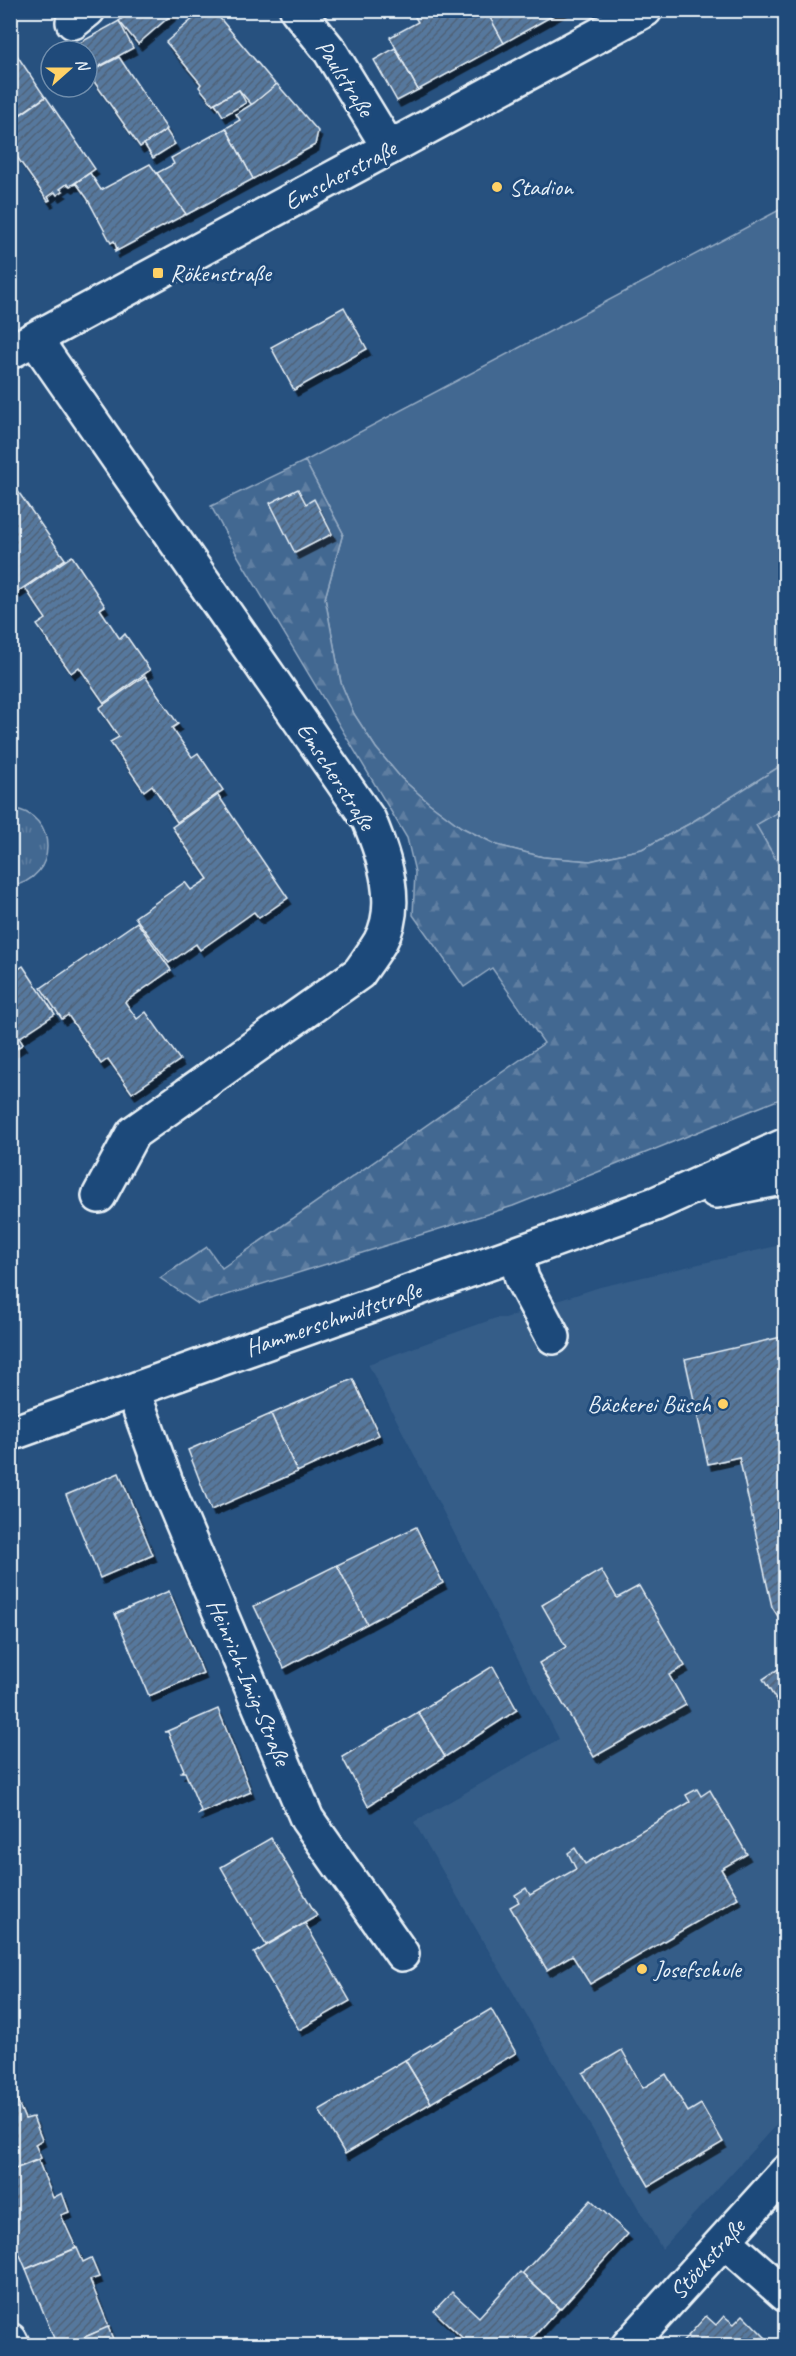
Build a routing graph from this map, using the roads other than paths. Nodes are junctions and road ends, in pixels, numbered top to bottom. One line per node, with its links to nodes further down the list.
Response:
1 (297, 10): 3 (street, Paulstraße)
2 (645, 10): 3 (street, Emscherstraße)
3 (389, 148): 4 (street, Emscherstraße)
4 (23, 345): 7 (street, Emscherstraße)
5 (786, 1145): 8 (street, Hammerschmidtstraße)
6 (786, 1177): 8 (street, Hammerschmidtstraße)
7 (99, 1196)
8 (655, 1204): 9 (street, Hammerschmidtstraße)
9 (516, 1255): 10 (street); 11 (street, Hammerschmidtstraße)
10 (553, 1337)
11 (133, 1391): 12 (street, Hammerschmidtstraße); 13 (street, Heinrich-Imig-Straße)
12 (10, 1434)
13 (402, 1954)
14 (786, 2172): 15 (street, Stöckstraße)
15 (725, 2241): 16 (street); 19 (street, Stöckstraße)
16 (786, 2295)
17 (10, 2340): 18 (street)
18 (13, 2346)
19 (628, 2346)

